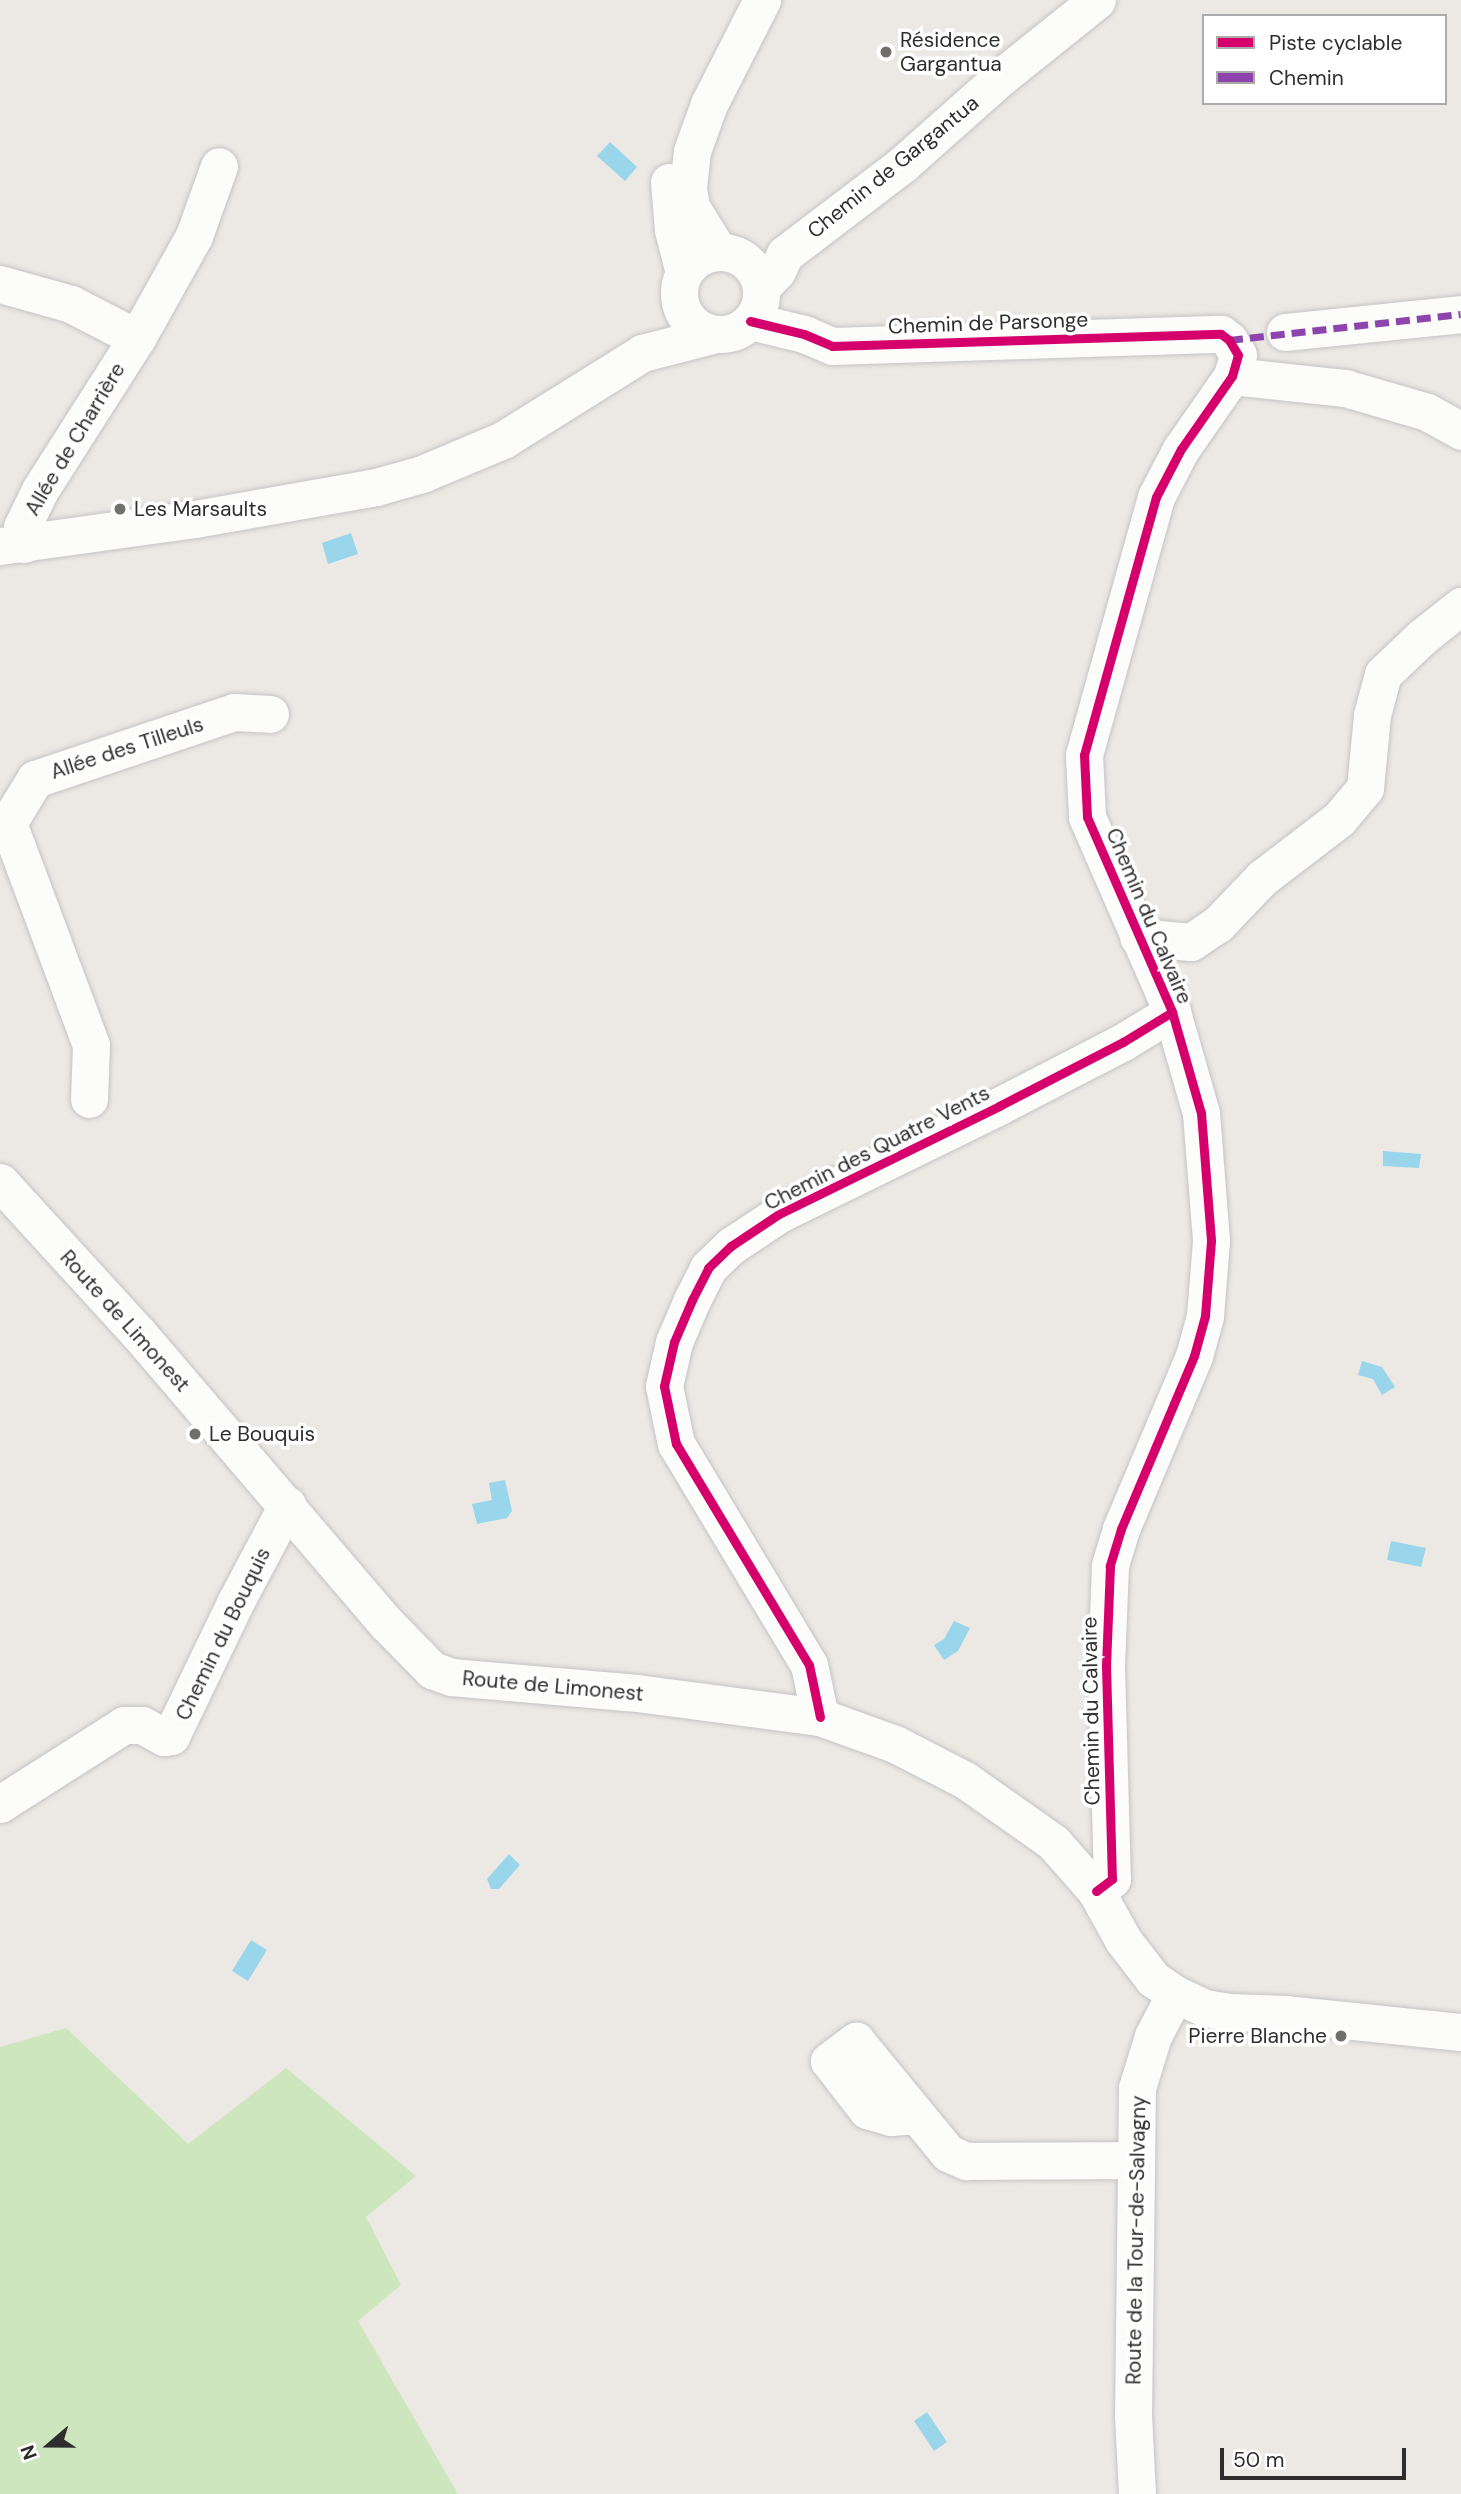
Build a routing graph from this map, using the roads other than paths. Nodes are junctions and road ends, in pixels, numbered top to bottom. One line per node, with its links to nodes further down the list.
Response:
1 (762, 0): 3 (street)
2 (1097, 0): 6 (street, Chemin de Gargantua)
3 (726, 72): 5 (street); 8 (street)
4 (219, 166): 13 (street, Allée de Charrière)
5 (729, 254): 6 (street); 8 (street); 9 (street)
6 (785, 254): 9 (street, Chemin de Gargantua)
7 (0, 284): 13 (street, Allée de Charrière)
8 (682, 284): 12 (street); 14 (street)
9 (757, 302): 12 (street); 15 (street, Chemin de Parsonge)
10 (1461, 314): 11 (street)
11 (1284, 332)
12 (716, 334): 14 (street)
13 (136, 338): 17 (street, Allée de Charrière)
14 (642, 353): 17 (street)
15 (1232, 376): 16 (street); 21 (street, Chemin du Calvaire)
16 (1461, 431)
17 (7, 546)
18 (1461, 607): 21 (street)
19 (270, 714): 20 (street, Allée des Tilleuls)
20 (4, 824): 23 (street, Allée des Tilleuls)
21 (1138, 937): 22 (street, Chemin du Calvaire)
22 (1172, 1012): 26 (street, Chemin des Quatre Vents); 28 (street, Chemin du Calvaire)
23 (89, 1098)
24 (0, 1182): 25 (street, Route de Limonest)
25 (287, 1506): 26 (street, Route de Limonest); 27 (street, Chemin du Bouquis)
26 (820, 1717): 28 (street, Route de Limonest)
27 (0, 1804)
28 (1096, 1891): 29 (street, Route de Limonest)
29 (1175, 1994): 30 (street, Route de Limonest); 32 (street, Route de la Tour-de-Salvagny)
30 (1461, 2032)
31 (916, 2115): 32 (street)
32 (1135, 2160): 33 (street, Route de la Tour-de-Salvagny)
33 (1137, 2494)

